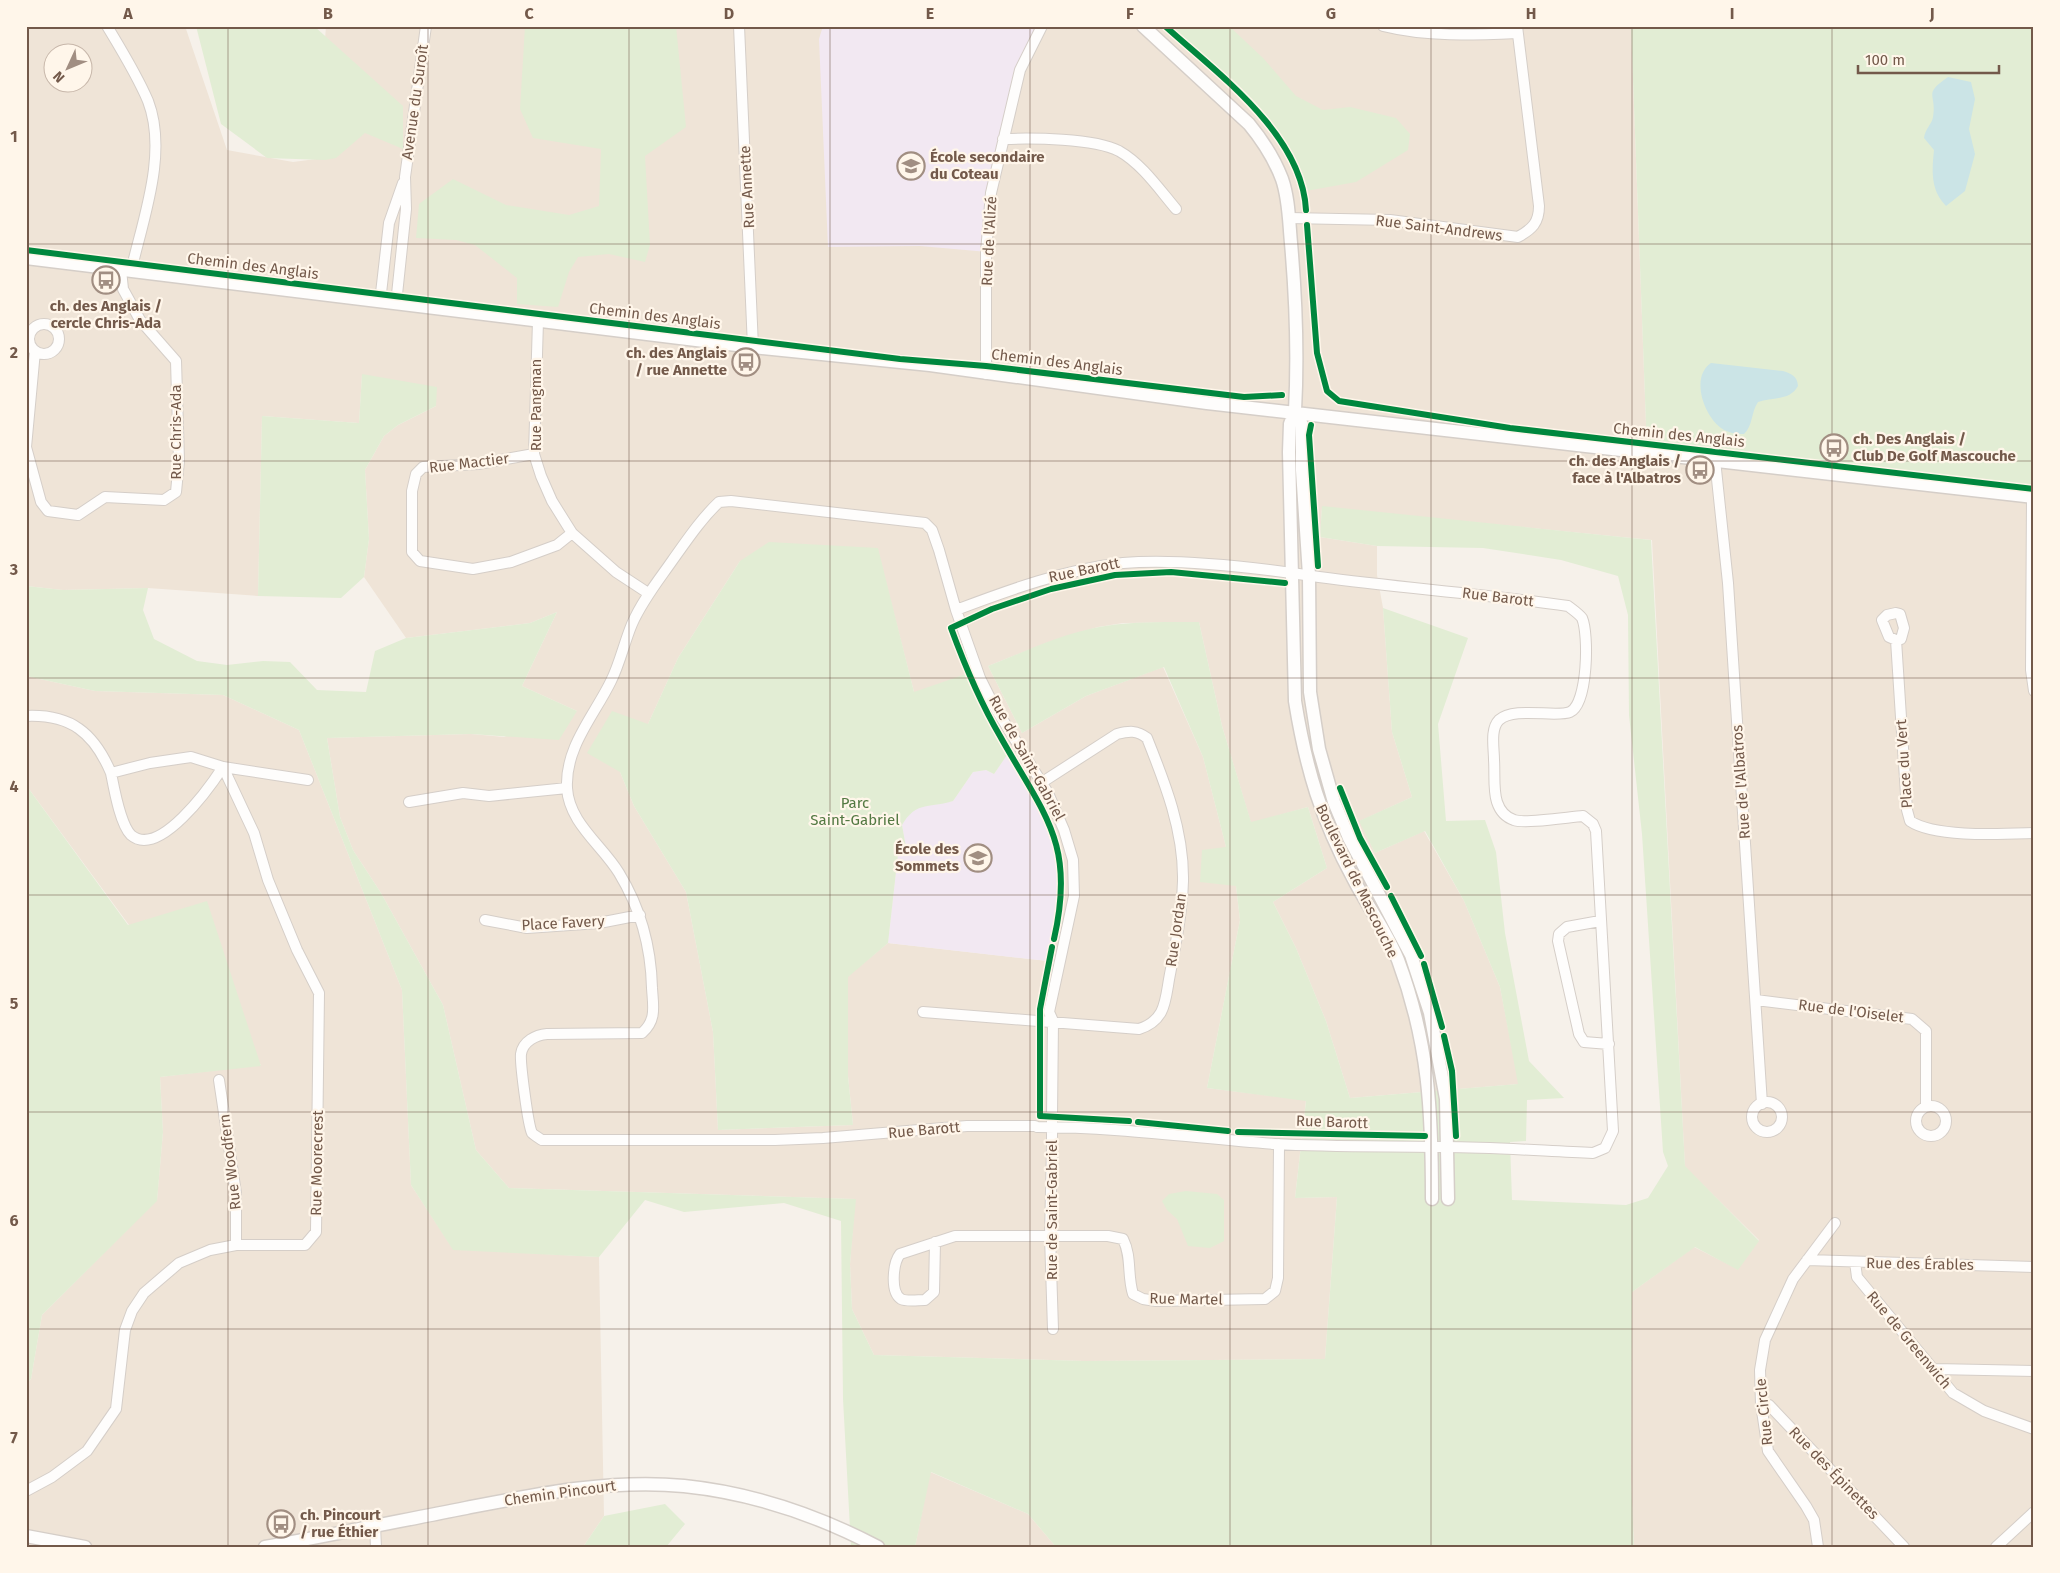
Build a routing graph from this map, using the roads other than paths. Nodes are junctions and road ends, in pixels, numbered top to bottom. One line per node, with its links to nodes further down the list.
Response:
1 (108, 26): 13 (street)
2 (426, 26): 9 (street, Avenue du Suroît)
3 (738, 26): 17 (street, Rue Annette)
4 (1042, 26): 8 (street, Rue de l'Alizé)
5 (1144, 26): 11 (street, Boulevard de Mascouche)
6 (1383, 26): 7 (street)
7 (1517, 30): 11 (street, Rue Saint-Andrews)
8 (1003, 138): 10 (street); 19 (street, Rue de l'Alizé)
9 (405, 177): 14 (street, Avenue du Suroît); 15 (street, Avenue du Suroît)
10 (1176, 209)
11 (1288, 218): 20 (street, Boulevard de Mascouche)
12 (26, 258): 13 (street, Chemin des Anglais)
13 (126, 270): 14 (street, Chemin des Anglais); 18 (street, Rue Chris-Ada)
14 (380, 302): 15 (street, Chemin des Anglais)
15 (396, 304): 16 (street, Chemin des Anglais)
16 (538, 321): 17 (street, Chemin des Anglais); 21 (street, Rue Pangman)
17 (754, 347): 19 (street, Chemin des Anglais)
18 (35, 351)
19 (986, 374): 20 (street, Chemin des Anglais)
20 (1295, 411): 22 (street, Chemin des Anglais); 25 (street, Boulevard de Mascouche); 26 (street, Boulevard de Mascouche)
21 (534, 454): 24 (street, Rue Pangman); 24 (street, Rue Mactier)
22 (1715, 460): 23 (street, Chemin des Anglais); 43 (street, Rue de l'Albatros)
23 (2033, 497): 30 (street)
24 (572, 533): 27 (street, Rue Pangman)
25 (1293, 573): 26 (street, Rue Barott); 28 (street, Rue Barott); 53 (street, Boulevard de Mascouche)
26 (1309, 575): 42 (street, Rue Barott); 54 (street, Boulevard de Mascouche)
27 (648, 593): 28 (street, Rue de Saint-Gabriel); 37 (street, Rue de Saint-Gabriel)
28 (956, 610): 36 (street, Rue de Saint-Gabriel)
29 (1896, 640): 39 (street, Place du Vert)
30 (2034, 687): 31 (street)
31 (2034, 691)
32 (26, 716): 34 (street)
33 (223, 767): 34 (street); 34 (street); 35 (street); 60 (street, Rue Moorecrest)
34 (111, 773)
35 (308, 780)
36 (1041, 783): 45 (street, Rue de Saint-Gabriel); 45 (street, Rue Jordan)
37 (567, 788): 38 (street); 40 (street, Rue de Saint-Gabriel)
38 (409, 802)
39 (2034, 833)
40 (640, 916): 41 (street, Place Favery); 48 (street, Rue de Saint-Gabriel)
41 (485, 920)
42 (1600, 921): 46 (street, Rue Barott); 46 (street)
43 (1756, 1000): 49 (street, Rue de l'Albatros); 50 (street, Rue de l'Oiselet)
44 (923, 1012): 45 (street, Rue Jordan)
45 (1052, 1021): 51 (street, Rue de Saint-Gabriel)
46 (1609, 1044): 54 (street, Rue Barott)
47 (219, 1080): 60 (street, Rue Woodfern)
48 (526, 1098): 51 (street, Rue Barott)
49 (1762, 1104)
50 (1926, 1106)
51 (1052, 1127): 52 (street, Rue Barott); 58 (street, Rue de Saint-Gabriel)
52 (1279, 1144): 53 (street, Rue Barott); 58 (street, Rue Martel)
53 (1432, 1146): 54 (street, Rue Barott); 55 (street, Boulevard de Mascouche)
54 (1448, 1147): 56 (street, Boulevard de Mascouche)
55 (1432, 1199)
56 (1448, 1199)
57 (1835, 1223): 61 (street, Rue Circle)
58 (1050, 1236): 59 (street, Rue Martel); 64 (street, Rue de Saint-Gabriel)
59 (935, 1242): 59 (street, Rue Martel)
60 (236, 1245): 69 (street, Rue Moorecrest)
61 (1807, 1260): 62 (street, Rue des Érables); 67 (street, Rue Circle)
62 (1855, 1262): 63 (street, Rue des Érables); 65 (street, Rue de Greenwich)
63 (2034, 1267)
64 (1053, 1329)
65 (1935, 1369): 66 (street); 68 (street, Rue de Greenwich)
66 (2034, 1371)
67 (1761, 1404): 77 (street, Rue Circle); 78 (street, Rue des Épinettes)
68 (2034, 1429)
69 (26, 1491)
70 (2034, 1512): 79 (street)
71 (375, 1526): 73 (street, Chemin Pincourt); 75 (street); 76 (street, Chemin Pincourt)
72 (26, 1536): 74 (street)
73 (273, 1546)
74 (85, 1547)
75 (376, 1547)
76 (878, 1547)
77 (1818, 1547)
78 (1904, 1547)
79 (1996, 1547)

